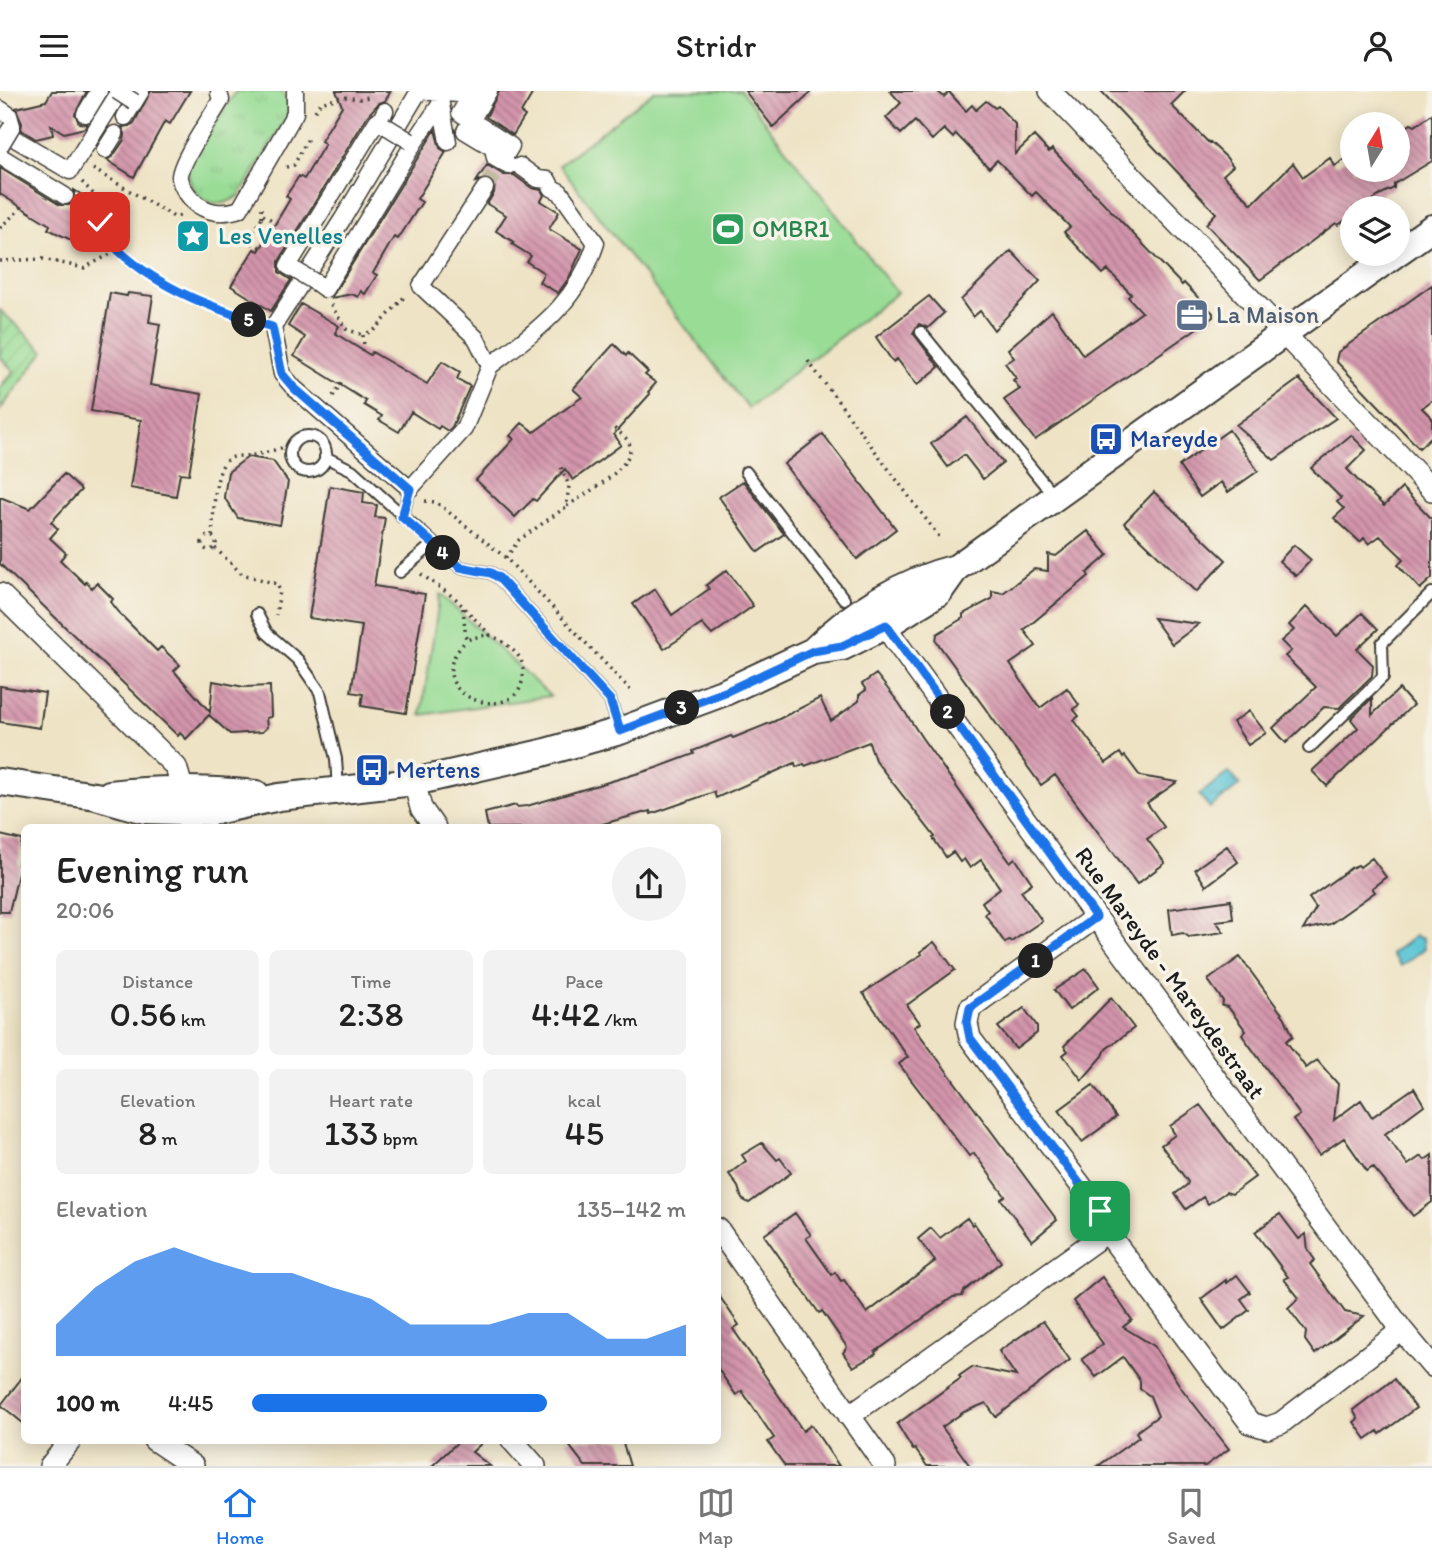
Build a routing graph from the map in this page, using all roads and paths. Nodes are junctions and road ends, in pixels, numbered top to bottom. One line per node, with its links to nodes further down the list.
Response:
1 (99, 91): 11 (street)
2 (118, 91): 8 (street, bridge); 23 (street)
3 (295, 91): 26 (street)
4 (489, 91): 15 (street)
5 (1050, 91): 40 (street)
6 (473, 93): 14 (street); 15 (street)
7 (222, 95): 26 (street)
8 (137, 96): 13 (street)
9 (0, 109): 16 (street)
10 (440, 109): 15 (street); 18 (street); 19 (street)
11 (85, 114)
12 (313, 114): 14 (path)
13 (125, 117)
14 (384, 119): 18 (street, bridge); 18 (street, bridge); 38 (street)
15 (471, 127): 44 (street)
16 (6, 128): 20 (street, bridge); 23 (street)
17 (115, 134): 21 (street)
18 (412, 142)
19 (448, 142)
20 (0, 146)
21 (105, 150)
22 (0, 156): 25 (street)
23 (74, 165): 26 (path); 33 (path)
24 (485, 188): 36 (street)
25 (65, 196)
26 (195, 203)
27 (23, 204): 29 (path)
28 (274, 221): 32 (path)
29 (0, 228)
30 (1432, 228): 31 (street)
31 (1410, 244)
32 (260, 247)
33 (118, 250): 34 (path); 38 (path)
34 (0, 261)
35 (1379, 266): 40 (street)
36 (421, 286): 41 (path); 44 (street)
37 (329, 303): 41 (path)
38 (272, 327): 50 (street)
39 (921, 332): 52 (lane)
40 (1283, 334): 51 (street); 52 (street)
41 (363, 335): 42 (path)
42 (361, 350)
43 (808, 361): 56 (path)
44 (490, 366): 50 (street)
45 (611, 426): 53 (path)
46 (292, 445): 47 (lane); 47 (lane); 55 (path)
47 (325, 457): 54 (lane)
48 (560, 464): 53 (path)
49 (746, 472): 63 (lane)
50 (410, 489): 54 (lane)
51 (1432, 490)
52 (1056, 497): 66 (street)
53 (566, 507): 59 (path)
54 (402, 517): 57 (lane)
55 (212, 536): 58 (path); 58 (path)
56 (940, 538)
57 (433, 544): 60 (lane); 70 (lane)
58 (215, 548): 67 (path)
59 (506, 558)
60 (404, 568): 64 (path)
61 (1432, 593): 71 (lane)
62 (0, 594): 75 (street)
63 (844, 599)
64 (463, 608): 68 (path); 69 (path)
65 (257, 614): 67 (lane)
66 (880, 615): 70 (street); 77 (street, Rue Mareyde - Mareydestraat)
67 (267, 633): 74 (lane)
68 (490, 635): 69 (path); 69 (path)
69 (466, 640)
70 (620, 731): 73 (street)
71 (1309, 748)
72 (0, 782): 75 (street)
73 (414, 782): 74 (street); 76 (street)
74 (339, 791): 75 (street)
75 (188, 809)
76 (432, 824)
77 (1096, 917): 78 (street); 80 (street, Rue Mareyde - Mareydestraat)
78 (1107, 1232): 80 (street); 82 (street)
79 (721, 1233): 82 (street)
80 (1402, 1330): 81 (street, Rue Mareyde - Mareydestraat)
81 (1432, 1366)
82 (849, 1416): 89 (street)
83 (68, 1444): 86 (street)
84 (160, 1444): 87 (street)
85 (516, 1444): 88 (street)
86 (50, 1466)
87 (193, 1466)
88 (535, 1466)
89 (885, 1466)

